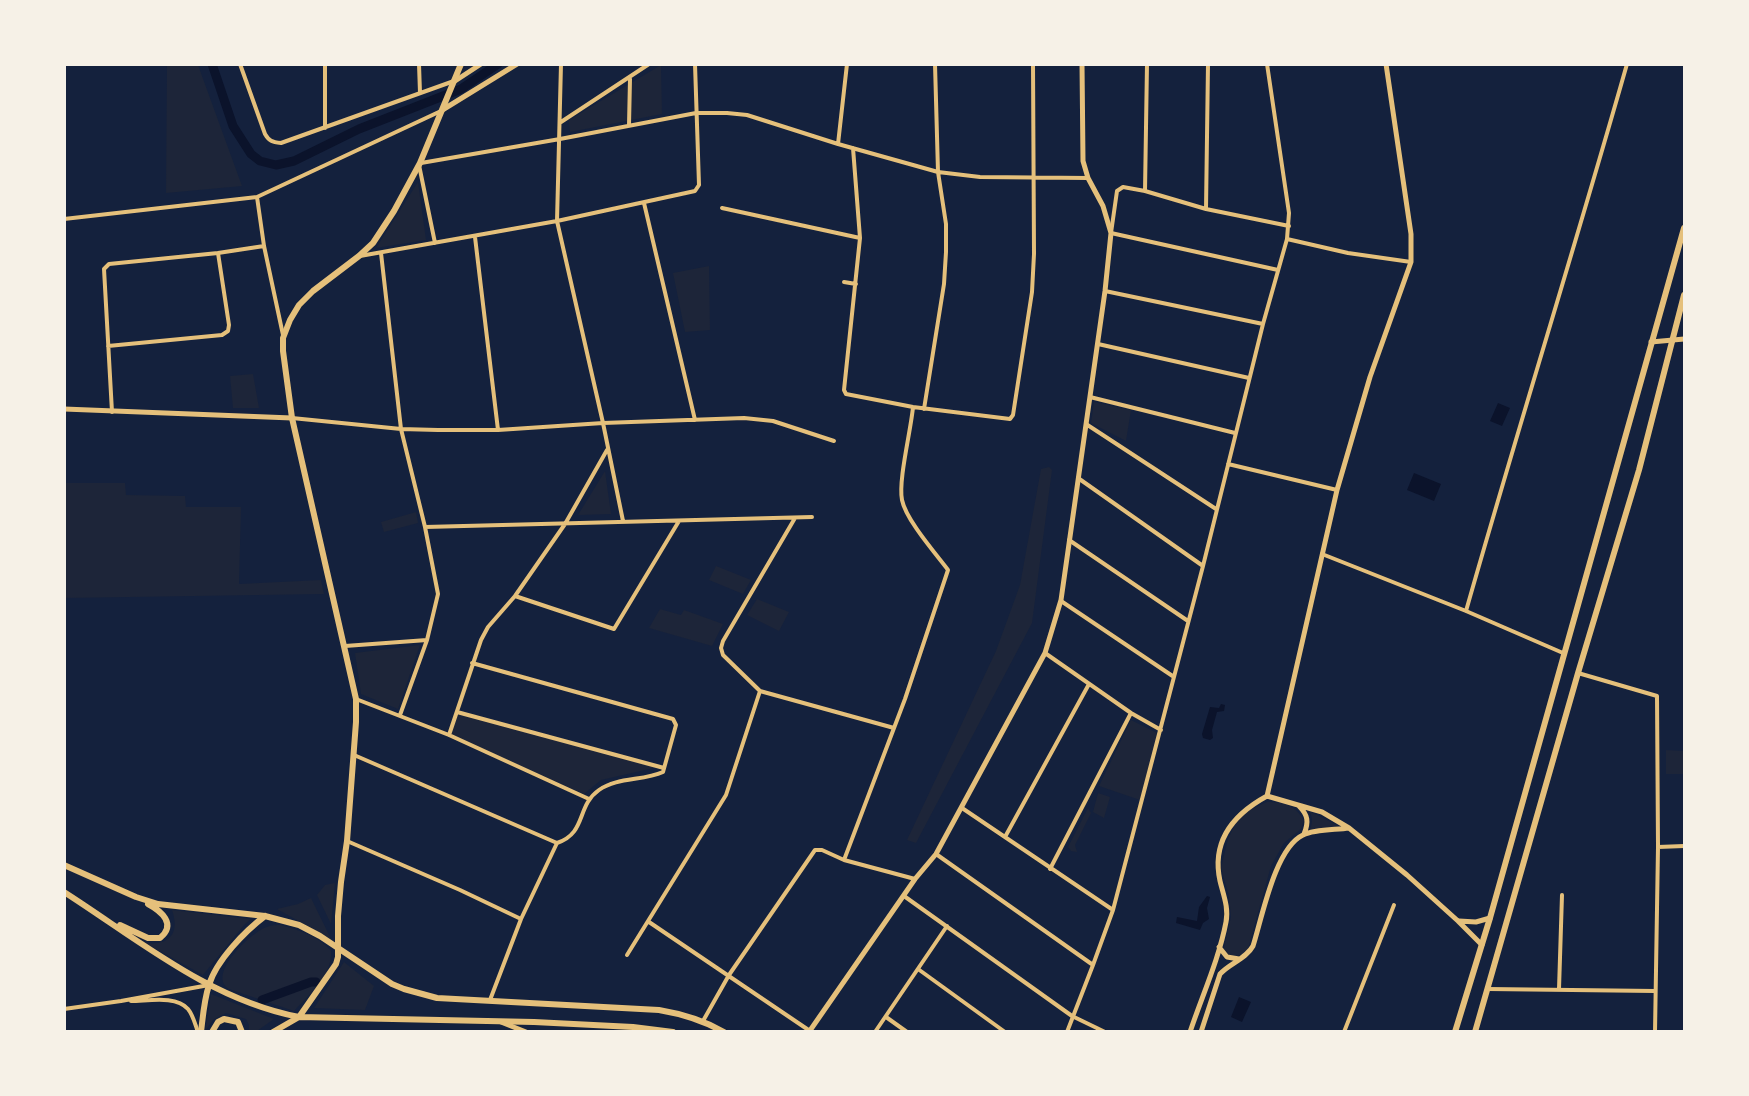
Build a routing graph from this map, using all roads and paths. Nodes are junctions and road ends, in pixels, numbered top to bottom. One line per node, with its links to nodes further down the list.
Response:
1 (240, 64): 26 (street)
2 (326, 64): 26 (street)
3 (419, 64): 21 (street)
4 (461, 64): 20 (main road)
5 (480, 64): 20 (street)
6 (517, 64): 22 (street)
7 (561, 64): 24 (street)
8 (649, 64): 19 (street)
9 (695, 64): 23 (street)
10 (847, 64): 28 (street)
11 (935, 64): 31 (street)
12 (1033, 64): 32 (street)
13 (1082, 64): 33 (street)
14 (1147, 64): 34 (street)
15 (1208, 64): 38 (street)
16 (1267, 64): 41 (street)
17 (1386, 64): 52 (street)
18 (1627, 64): 95 (street)
19 (630, 78): 24 (street); 25 (street)
20 (455, 82): 21 (street); 22 (main road)
21 (420, 93): 26 (street)
22 (445, 108): 30 (main road); 35 (street)
23 (696, 113): 25 (street); 28 (street); 36 (street)
24 (561, 122): 27 (street)
25 (629, 125): 27 (street)
26 (325, 128)
27 (560, 139): 30 (street); 40 (street)
28 (838, 144): 29 (street)
29 (853, 148): 31 (street); 45 (street)
30 (420, 164): 47 (street); 51 (main road)
31 (938, 172): 32 (street); 69 (street)
32 (1033, 177): 33 (street); 69 (street)
33 (1088, 178): 43 (street)
34 (1145, 191): 38 (street); 43 (street)
35 (257, 197): 39 (street); 48 (street)
36 (644, 202): 40 (street); 72 (street)
37 (722, 208): 45 (street)
38 (1206, 208): 41 (street)
39 (64, 219)
40 (557, 221): 44 (street); 73 (street)
41 (1289, 226): 46 (street)
42 (1684, 228): 62 (main road)
43 (1111, 233): 53 (street); 56 (street)
44 (475, 237): 47 (street); 76 (street)
45 (860, 238): 55 (street)
46 (1287, 239): 52 (street); 53 (street)
47 (435, 244): 49 (street)
48 (264, 246): 50 (street); 59 (street)
49 (381, 253): 51 (street); 75 (street)
50 (218, 254): 64 (street); 64 (street)
51 (359, 256): 59 (main road)
52 (1410, 262): 82 (street)
53 (1278, 270): 58 (street)
54 (844, 282): 55 (street)
55 (856, 284): 67 (street)
56 (1105, 291): 58 (street); 63 (street)
57 (1684, 295): 60 (main road)
58 (1263, 324): 65 (street)
59 (283, 338): 71 (main road)
60 (1671, 339): 61 (street); 62 (street); 102 (main road)
61 (1684, 339)
62 (1652, 342): 100 (main road)
63 (1097, 344): 65 (street); 66 (street)
64 (108, 346): 70 (street)
65 (1249, 378): 77 (street)
66 (1089, 397): 74 (street); 77 (street)
67 (913, 407): 69 (street); 110 (street)
68 (64, 409): 70 (street)
69 (924, 409)
70 (112, 411): 71 (street)
71 (292, 417): 75 (street); 98 (main road)
72 (695, 420): 73 (street); 78 (street)
73 (603, 423): 76 (street); 79 (street)
74 (1085, 424): 81 (street); 83 (street)
75 (400, 429): 76 (street); 89 (street)
76 (498, 430)
77 (1235, 433): 80 (street)
78 (834, 441)
79 (608, 450): 86 (street); 88 (street)
80 (1227, 464): 82 (street); 83 (street)
81 (1078, 478): 90 (street); 92 (street)
82 (1337, 490): 91 (street)
83 (1216, 509): 92 (street)
84 (812, 517): 85 (street)
85 (795, 518): 87 (street); 105 (street)
86 (623, 521): 87 (street); 88 (street)
87 (680, 521): 93 (street)
88 (565, 525): 89 (street); 93 (street)
89 (425, 527): 97 (street)
90 (1069, 540): 94 (street); 96 (street)
91 (1322, 553): 95 (street); 115 (street)
92 (1203, 566): 96 (street)
93 (515, 596): 101 (street)
94 (1061, 600): 99 (street); 103 (street)
95 (1466, 611): 100 (street)
96 (1188, 621): 103 (street)
97 (427, 640): 98 (street); 109 (street)
98 (345, 646): 106 (main road)
99 (1045, 653): 104 (street); 118 (street)
100 (1563, 653): 140 (main road)
101 (472, 663): 107 (street); 114 (street)
102 (1578, 673): 125 (street); 153 (main road)
103 (1174, 676): 111 (street)
104 (1089, 684): 108 (street); 121 (street)
105 (760, 692): 110 (street); 142 (street)
106 (356, 699): 109 (street); 113 (main road)
107 (458, 712): 112 (street); 114 (street)
108 (1131, 713): 111 (street); 129 (street)
109 (400, 716): 112 (street)
110 (894, 728): 127 (street)
111 (1161, 730): 136 (street)
112 (449, 735): 116 (street)
113 (354, 755): 122 (main road); 123 (street)
114 (664, 768): 116 (street)
115 (1267, 796): 117 (street); 145 (street)
116 (589, 799): 123 (street)
117 (1296, 803): 119 (street); 120 (street)
118 (962, 808): 121 (street); 126 (street)
119 (1349, 828): 120 (street); 141 (street)
120 (1304, 834): 148 (street)
121 (1005, 837): 129 (street)
122 (347, 841): 139 (street); 146 (main road)
123 (557, 843): 139 (street)
124 (1684, 846): 125 (street)
125 (1658, 847): 155 (street)
126 (936, 854): 130 (street); 149 (street)
127 (844, 860): 130 (street); 151 (street)
128 (64, 865): 134 (main road)
129 (1050, 869): 136 (street)
130 (915, 879): 133 (street)
131 (64, 892): 137 (main road)
132 (1562, 895): 154 (street)
133 (904, 896): 143 (street); 164 (street)
134 (136, 897): 137 (main road); 138 (main road)
135 (1394, 905): 179 (street)
136 (1113, 910): 149 (street)
137 (98, 914): 152 (main road)
138 (265, 916): 146 (main road); 152 (main road)
139 (521, 918): 156 (street)
140 (1490, 918): 141 (street); 144 (main road)
141 (1458, 921): 144 (street)
142 (649, 922): 147 (street); 151 (street)
143 (947, 926): 150 (street); 159 (street)
144 (1482, 945): 180 (main road)
145 (1219, 947): 148 (street); 177 (street)
146 (338, 948): 156 (main road); 160 (main road)
147 (627, 955)
148 (1239, 960): 178 (street)
149 (1093, 965): 159 (street)
150 (918, 969): 161 (street); 174 (street)
151 (729, 975): 163 (street); 164 (street)
152 (208, 985): 157 (street); 160 (main road); 165 (main road)
153 (1488, 989): 154 (street); 181 (main road)
154 (1559, 989): 155 (street)
155 (1655, 991): 182 (street)
156 (490, 1000): 163 (main road)
157 (122, 1002): 158 (street); 165 (street)
158 (64, 1009)
159 (1072, 1016): 175 (street); 176 (street)
160 (299, 1017): 162 (main road); 168 (main road)
161 (886, 1017): 172 (street); 173 (street)
162 (497, 1020): 169 (street); 170 (main road)
163 (703, 1020): 171 (main road)
164 (810, 1031)
165 (200, 1032)
166 (212, 1032): 167 (main road)
167 (242, 1032)
168 (273, 1032)
169 (526, 1032)
170 (673, 1032)
171 (724, 1032)
172 (875, 1032)
173 (907, 1032)
174 (1005, 1032)
175 (1066, 1032)
176 (1105, 1032)
177 (1190, 1032)
178 (1201, 1032)
179 (1344, 1032)
180 (1455, 1032)
181 (1475, 1032)
182 (1655, 1032)

